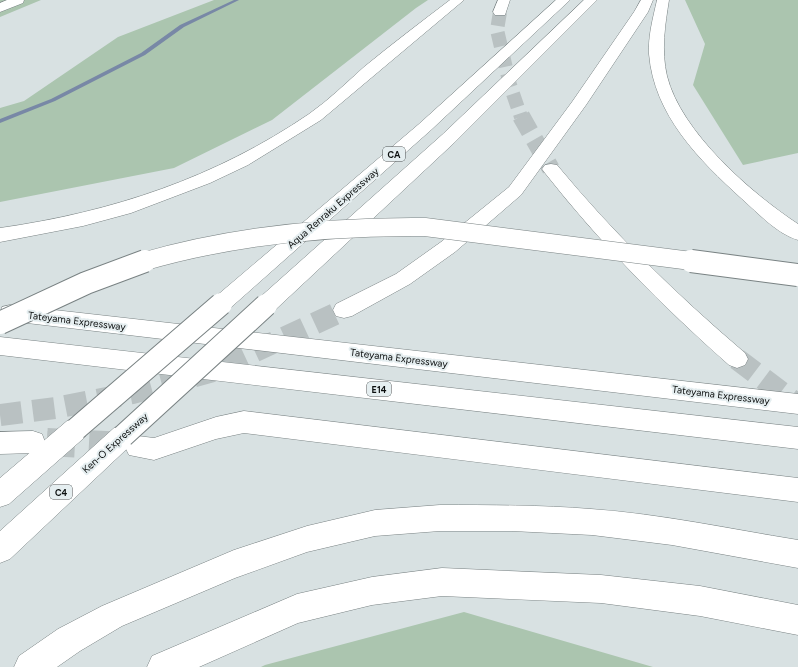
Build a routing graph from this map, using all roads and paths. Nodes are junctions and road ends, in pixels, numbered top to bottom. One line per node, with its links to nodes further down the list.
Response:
1 (18, 0): 7 (main road)
2 (458, 0): 10 (main road)
3 (564, 0): 24 (main road, Aqua Renraku Expressway / CA, bridge)
4 (591, 0): 16 (main road, CA, bridge)
5 (647, 0): 12 (main road)
6 (663, 0): 9 (main road)
7 (0, 8)
8 (551, 169): 17 (main road)
9 (798, 233)
10 (0, 235)
11 (798, 275): 14 (main road, bridge)
12 (344, 310)
13 (0, 312): 18 (main road, Tateyama Expressway)
14 (0, 323)
15 (0, 346): 19 (main road, E14)
16 (213, 354): 20 (main road, Ken-O Expressway / C4, bridge)
17 (737, 359)
18 (798, 404)
19 (798, 438)
20 (130, 441): 23 (main road); 25 (main road, Ken-O Expressway / C4)
21 (34, 442): 22 (main road)
22 (0, 443)
23 (798, 490)
24 (0, 495)
25 (0, 549)
26 (798, 554): 28 (main road)
27 (798, 620): 29 (main road)
28 (30, 667)
29 (163, 667)

